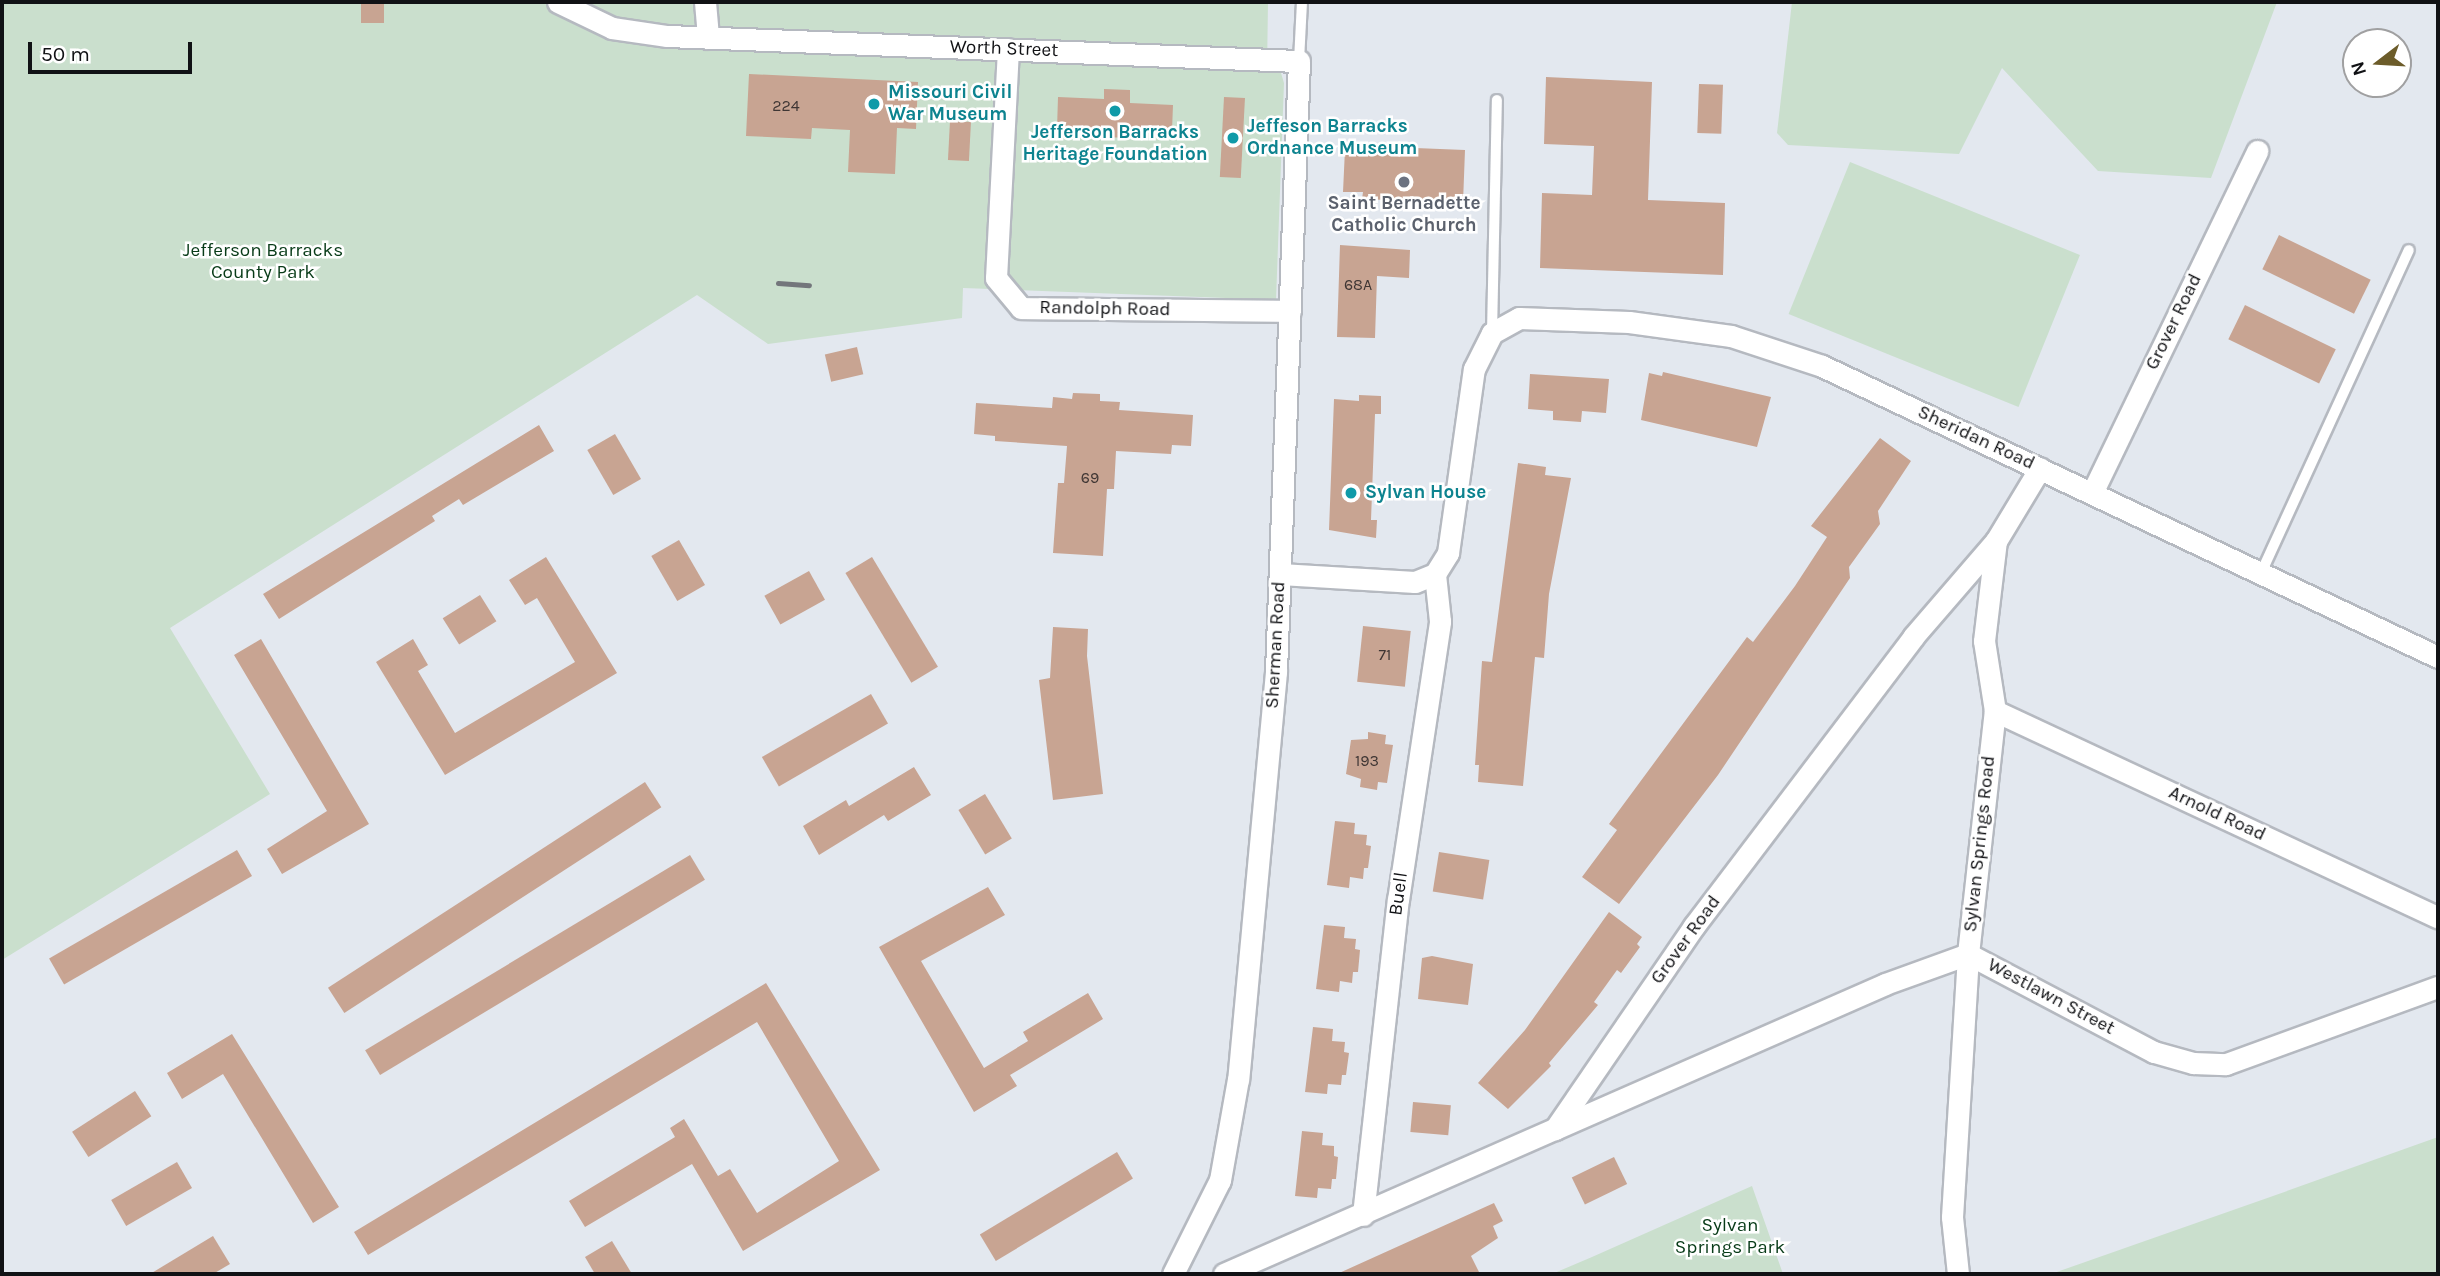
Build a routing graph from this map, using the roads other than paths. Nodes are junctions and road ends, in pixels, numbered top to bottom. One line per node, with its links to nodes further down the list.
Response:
1 (558, 2): 4 (street, Worth Street)
2 (705, 2): 4 (street)
3 (1302, 2): 6 (lane, Sherman Road)
4 (708, 38): 5 (street, Worth Street)
5 (1008, 49): 6 (street, Worth Street); 10 (street, Randolph Road)
6 (1299, 61): 10 (street, Sherman Road)
7 (1497, 100): 11 (lane)
8 (2257, 151): 13 (street, Grover Road)
9 (2409, 250): 15 (lane)
10 (1290, 311): 16 (street, Sherman Road)
11 (1492, 333): 12 (street, Sheridan Road); 17 (street)
12 (2040, 468): 13 (street, Sheridan Road); 14 (street, Grover Road)
13 (2092, 492): 15 (street, Sheridan Road)
14 (1996, 541): 19 (street, Sylvan Springs Road); 23 (street, Grover Road)
15 (2262, 573): 18 (street, Sheridan Road)
16 (1280, 574): 17 (street); 25 (street, Sherman Road)
17 (1436, 574): 24 (street, Buell)
18 (2438, 657)
19 (1995, 711): 20 (street, Arnold Road); 21 (street, Sylvan Springs Road)
20 (2438, 918)
21 (1968, 954): 22 (street, Westlawn Street); 23 (street, Westlawn Street); 27 (street, Sylvan Springs Road)
22 (2438, 987)
23 (1555, 1129): 24 (street)
24 (1363, 1214): 26 (street)
25 (1173, 1274)
26 (1224, 1274)
27 (1958, 1274)

